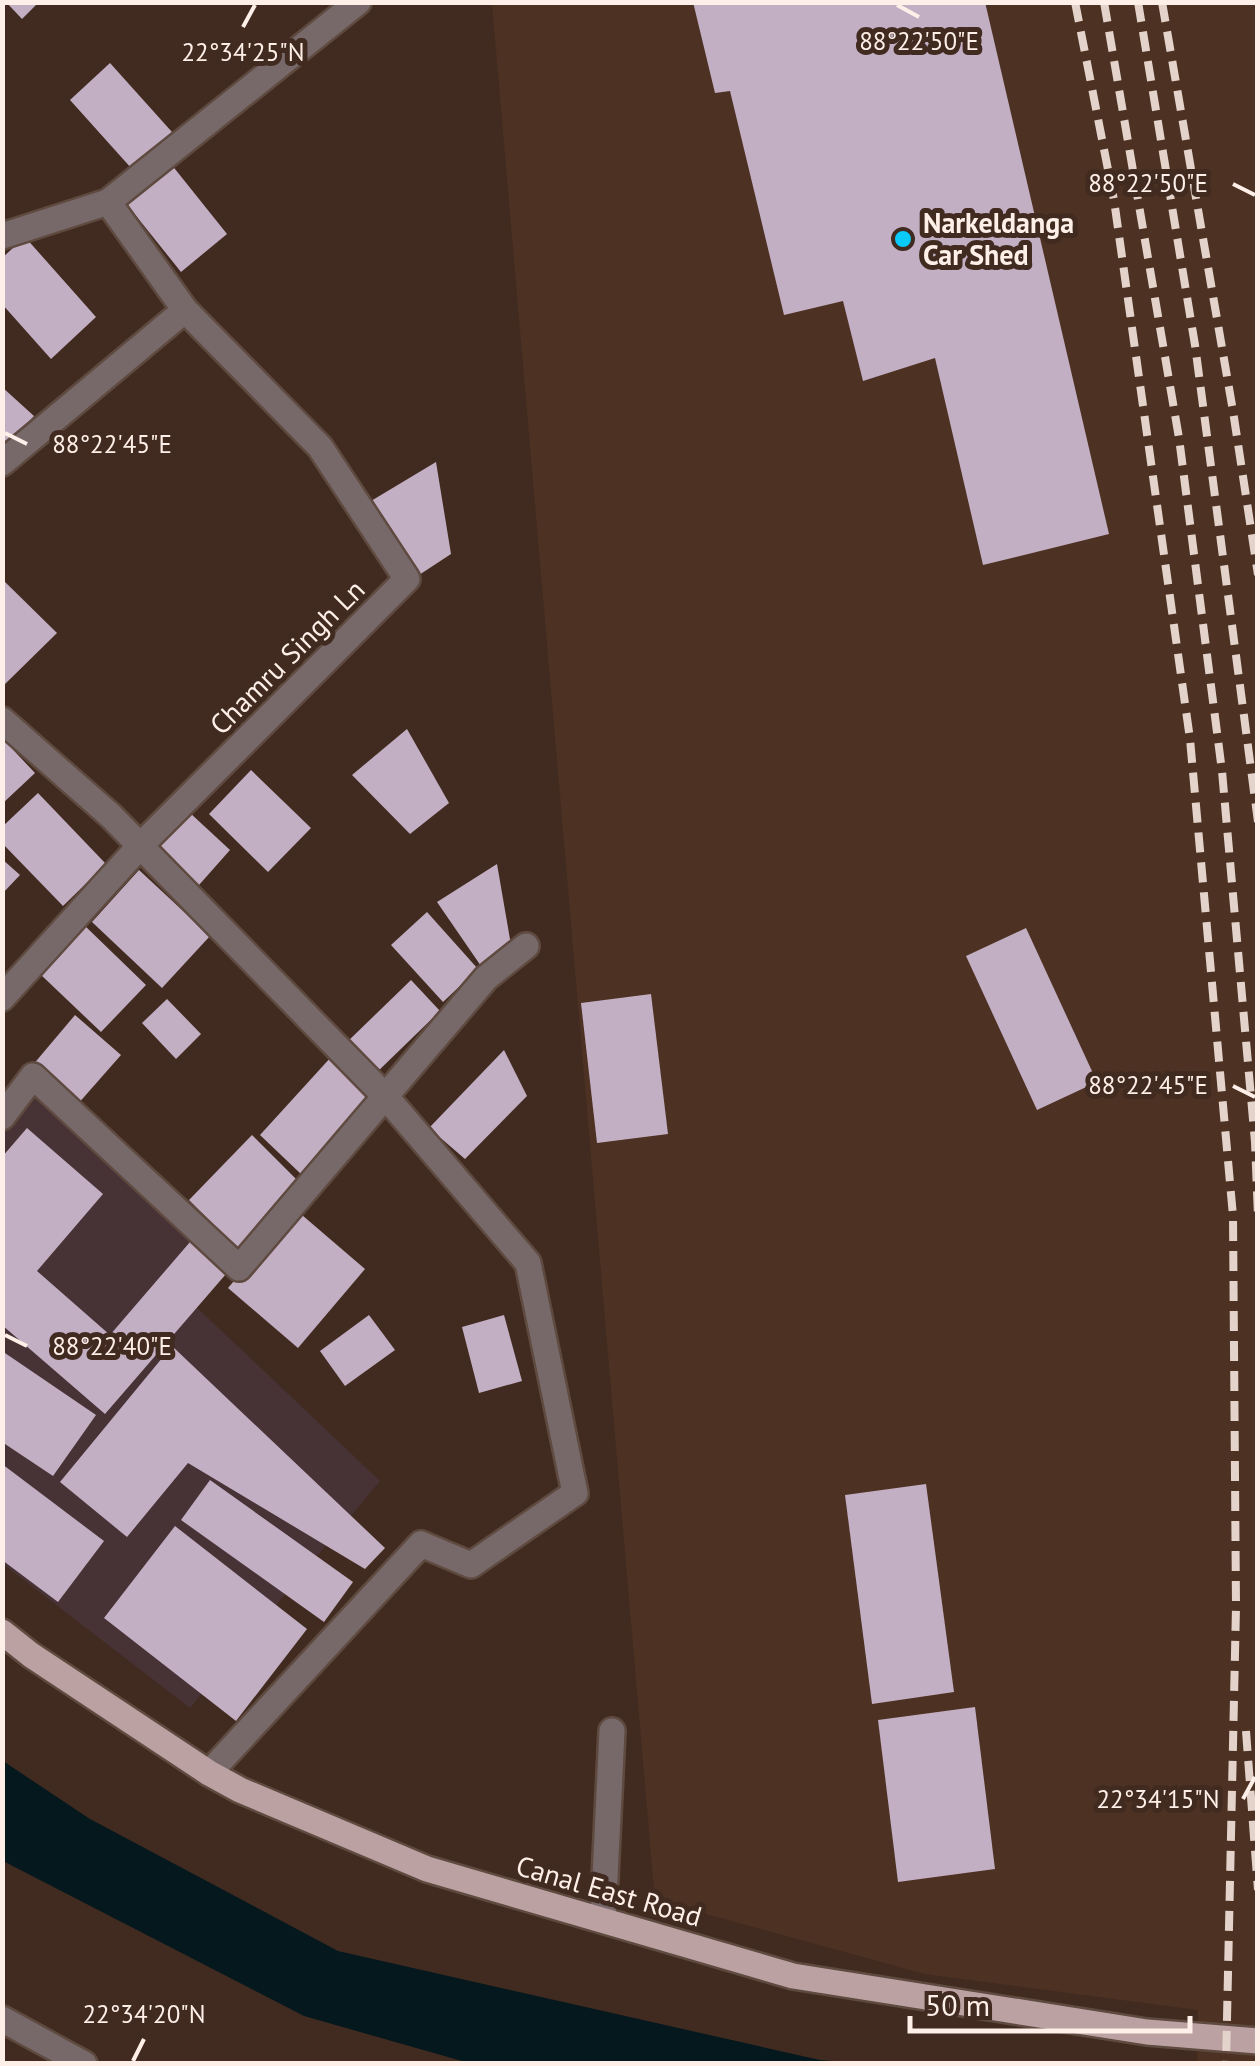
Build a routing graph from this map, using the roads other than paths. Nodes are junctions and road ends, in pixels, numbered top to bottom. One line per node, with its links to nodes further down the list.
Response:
1 (358, 2): 2 (street)
2 (108, 202): 3 (street); 4 (street, Chamru Singh Ln)
3 (2, 236)
4 (184, 310): 5 (street); 7 (street, Chamru Singh Ln)
5 (2, 463)
6 (2, 720): 7 (street)
7 (140, 846): 9 (street, Chamru Singh Ln); 10 (street)
8 (526, 946): 10 (street)
9 (2, 998)
10 (386, 1097): 11 (street); 14 (street)
11 (2, 1117)
12 (2, 1632): 14 (main road, Canal East Road)
13 (612, 1731): 15 (street)
14 (209, 1773): 15 (main road, Canal East Road)
15 (604, 1920): 17 (main road, Canal East Road)
16 (2, 2019): 18 (street)
17 (1258, 2040)
18 (84, 2064)

